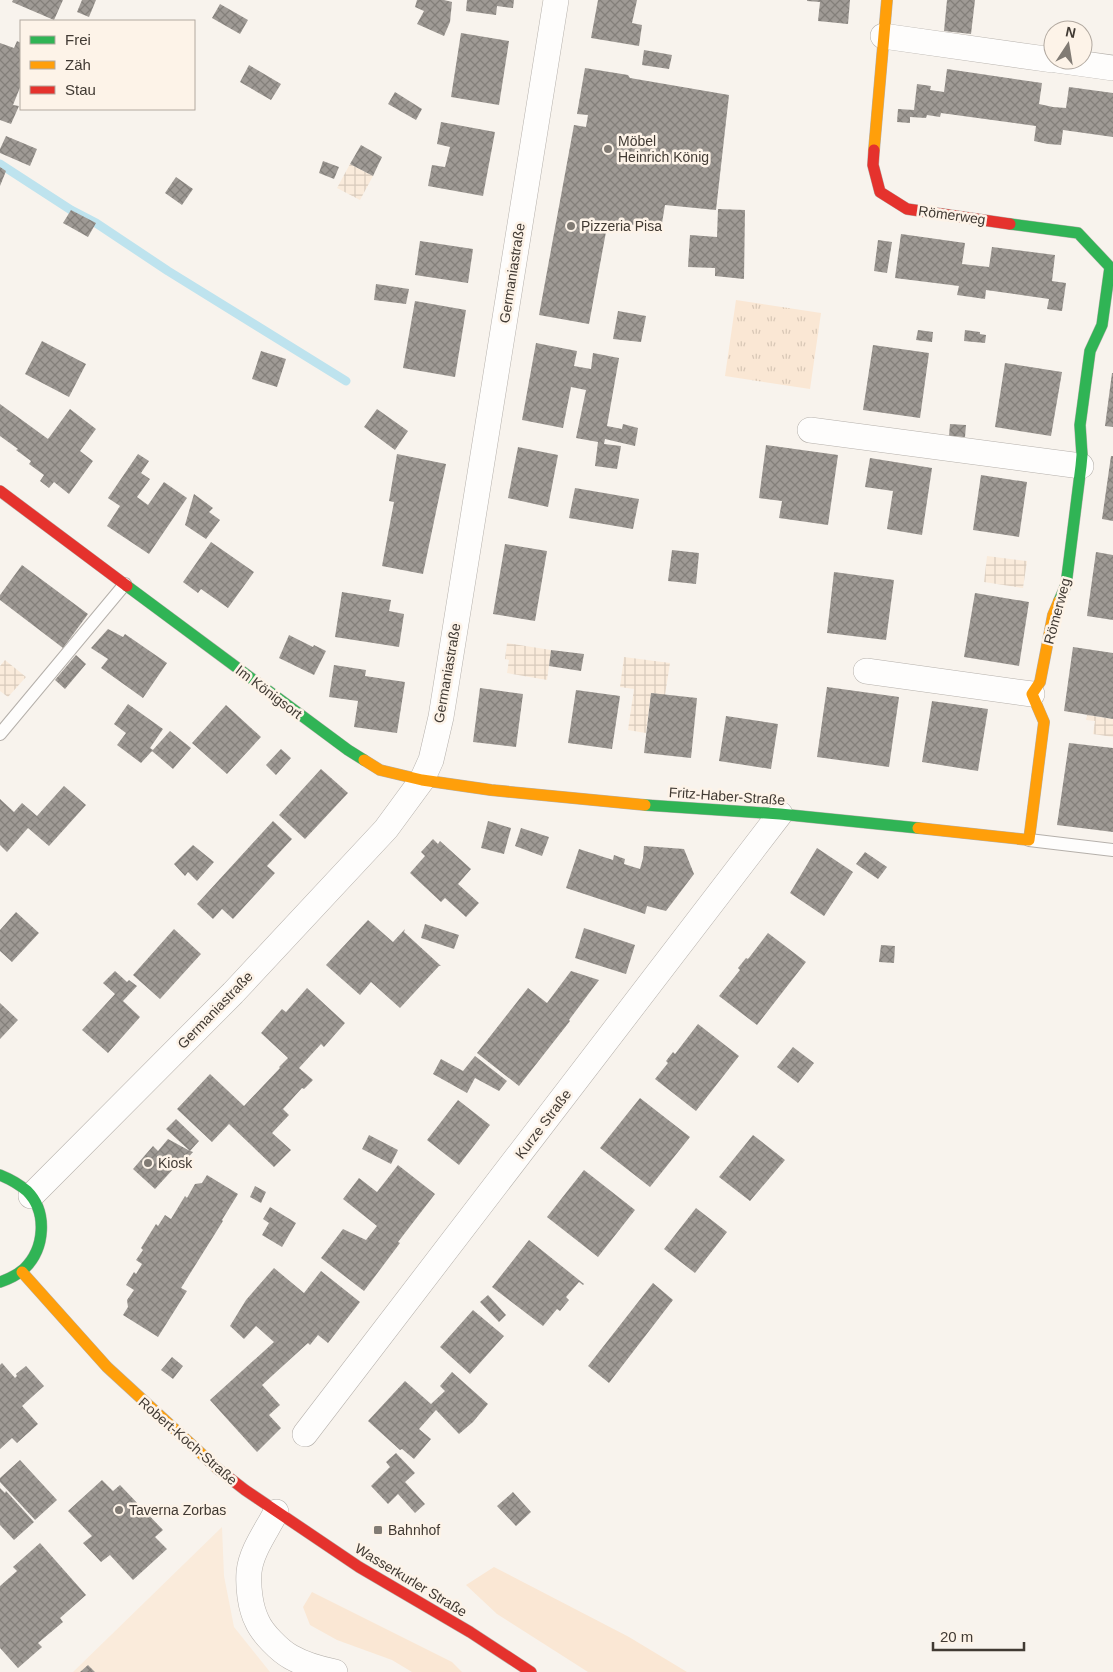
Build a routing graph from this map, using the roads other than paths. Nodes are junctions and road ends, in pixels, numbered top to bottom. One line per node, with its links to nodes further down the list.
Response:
1 (556, 0): 15 (street, Germaniastraße)
2 (887, 0): 3 (street, Römerweg)
3 (883, 36): 4 (street); 7 (street, Römerweg)
4 (1043, 58)
5 (1093, 65): 6 (street)
6 (1113, 68)
7 (1112, 264): 9 (street, Römerweg)
8 (810, 430): 9 (street)
9 (1081, 466): 13 (street, Römerweg)
10 (0, 491): 11 (street, Im Königsort)
11 (125, 584): 14 (lane); 15 (street, Im Königsort)
12 (866, 671): 13 (street)
13 (1032, 694): 17 (street)
14 (0, 734)
15 (422, 780): 16 (street, Fritz-Haber-Straße); 20 (street, Germaniastraße)
16 (780, 814): 17 (street, Fritz-Haber-Straße); 23 (street, Kurze Straße)
17 (1029, 840): 18 (lane)
18 (1113, 850)
19 (0, 1175): 20 (street)
20 (31, 1196): 21 (street)
21 (22, 1272): 22 (street); 24 (street, Robert-Koch-Straße)
22 (0, 1282)
23 (305, 1434)
24 (276, 1512): 25 (street); 26 (street, Wasserkurler Straße)
25 (335, 1672)
26 (532, 1672)

